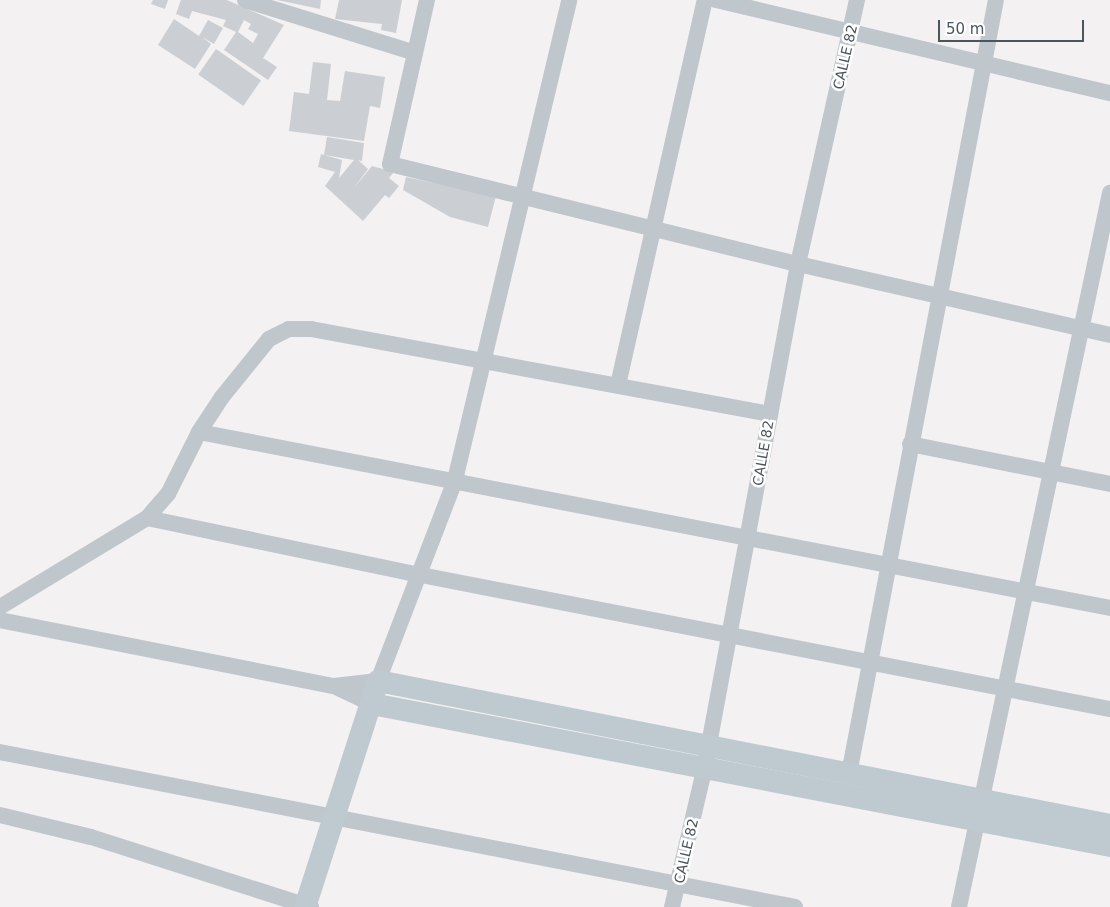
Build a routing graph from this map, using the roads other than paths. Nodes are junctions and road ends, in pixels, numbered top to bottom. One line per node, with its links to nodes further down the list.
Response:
1 (245, 0): 9 (street)
2 (427, 0): 9 (street)
3 (569, 0): 13 (street)
4 (705, 0): 14 (street)
5 (716, 0): 8 (street)
6 (857, 0): 8 (street, CALLE 82)
7 (996, 0): 10 (street)
8 (850, 32): 10 (street); 15 (street, CALLE 82)
9 (415, 53): 13 (street)
10 (982, 63): 11 (street); 16 (street)
11 (1110, 93)
12 (1110, 193): 17 (street)
13 (520, 197): 14 (street); 19 (street)
14 (653, 228): 15 (street); 20 (street)
15 (798, 264): 16 (street); 21 (street, CALLE 82)
16 (937, 296): 17 (street); 23 (street)
17 (1081, 330): 18 (street); 24 (street)
18 (1110, 335)
19 (482, 361): 20 (street); 22 (street); 25 (street)
20 (618, 385): 21 (street)
21 (770, 414): 28 (street, CALLE 82)
22 (199, 432): 25 (street); 27 (street)
23 (910, 444): 24 (street); 29 (street)
24 (1052, 472): 26 (street); 31 (street)
25 (454, 480): 28 (street); 30 (street)
26 (1110, 484)
27 (147, 518): 30 (street); 32 (street)
28 (747, 537): 29 (street); 35 (street, CALLE 82)
29 (887, 565): 31 (street); 36 (street)
30 (421, 575): 35 (street); 37 (street)
31 (1026, 592): 33 (street); 39 (street)
32 (0, 607)
33 (1110, 608)
34 (0, 620): 38 (street)
35 (729, 635): 36 (street); 43 (street, CALLE 82)
36 (870, 663): 39 (street); 44 (street)
37 (378, 681): 38 (street); 40 (street); 43 (street)
38 (334, 686): 40 (street)
39 (1006, 689): 41 (street); 45 (street)
40 (372, 704): 43 (street); 47 (street)
41 (1110, 709)
42 (0, 752): 47 (street)
43 (707, 756): 44 (street); 45 (street); 50 (street, CALLE 82)
44 (849, 774): 45 (street)
45 (980, 810): 48 (street); 49 (street); 54 (street)
46 (0, 815): 51 (street)
47 (336, 817): 50 (street); 51 (street)
48 (1110, 825)
49 (1110, 846)
50 (678, 884): 52 (street, CALLE 82); 53 (street)
51 (307, 906)
52 (672, 907)
53 (795, 907)
54 (959, 907)

